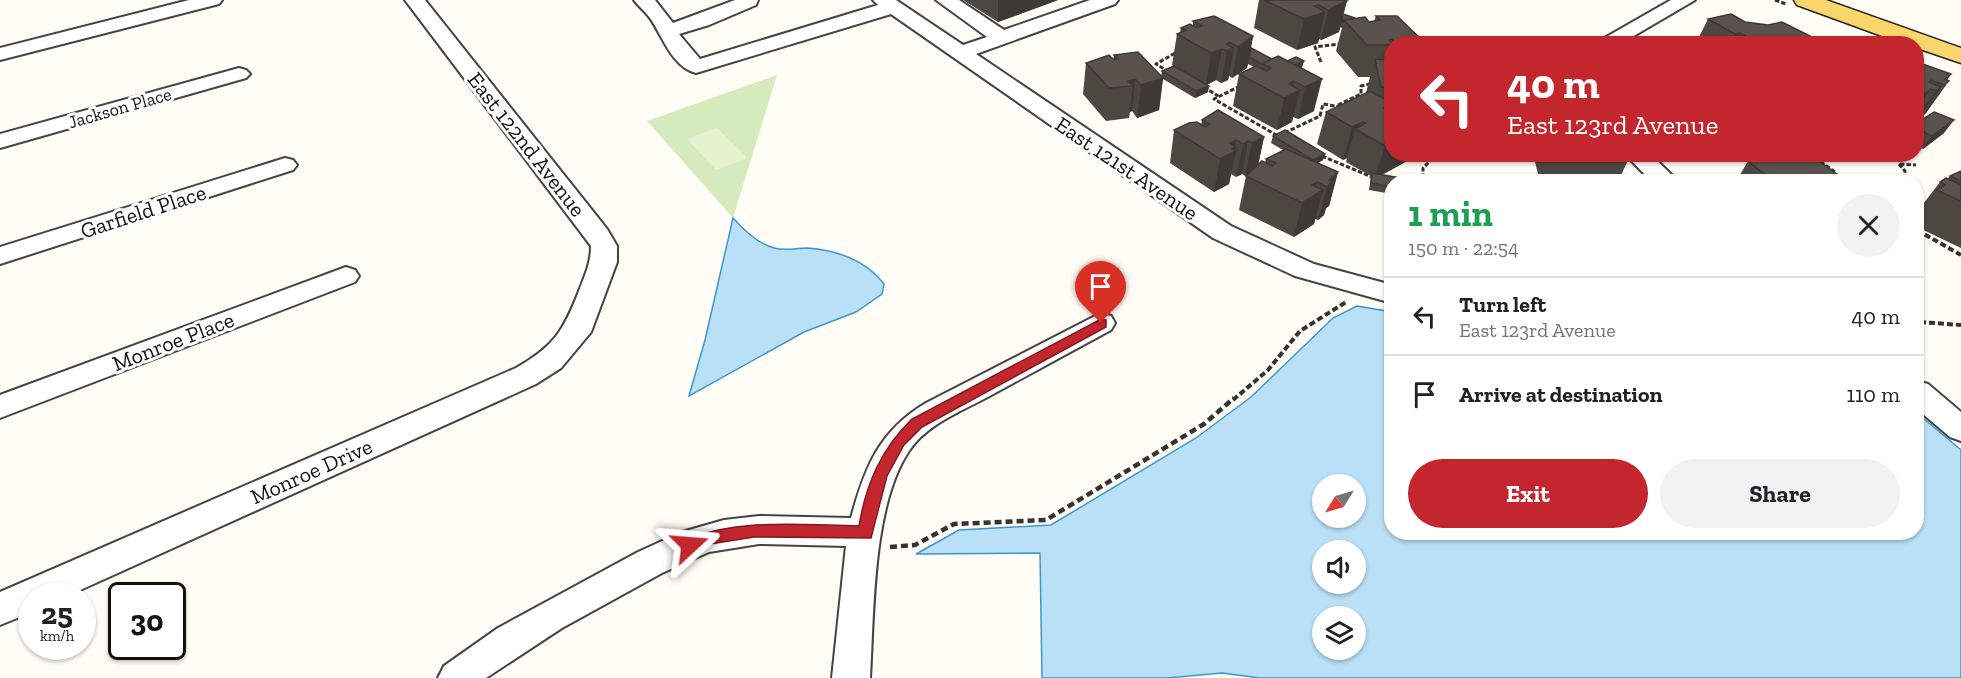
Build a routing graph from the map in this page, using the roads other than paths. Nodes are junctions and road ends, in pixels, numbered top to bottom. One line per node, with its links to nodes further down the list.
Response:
1 (212, 0): 18 (street)
2 (415, 0): 28 (street, East 122nd Avenue)
3 (644, 0): 11 (street)
4 (946, 0): 14 (street)
5 (1108, 0): 14 (street)
6 (1685, 0): 12 (street)
7 (1805, 0): 13 (main road)
8 (1848, 0): 15 (main road)
9 (748, 1): 11 (street)
10 (888, 4): 11 (street); 17 (street, East 121st Avenue)
11 (666, 31)
12 (1619, 36)
13 (1905, 36)
14 (1002, 38): 17 (street)
15 (1961, 40)
16 (1924, 43): 19 (main road)
17 (960, 53): 27 (street, East 121st Avenue)
18 (0, 54)
19 (1961, 56)
20 (239, 74): 21 (street, Jackson Place)
21 (0, 141)
22 (1645, 162): 24 (street)
23 (285, 165): 25 (street, Garfield Place)
24 (1658, 174)
25 (0, 256)
26 (346, 276): 31 (street, Monroe Place)
27 (1384, 292)
28 (591, 297): 34 (street, Monroe Drive)
29 (1101, 323): 33 (street)
30 (1924, 398): 32 (street)
31 (0, 406)
32 (1961, 429)
33 (865, 541): 35 (street); 36 (street)
34 (0, 609)
35 (457, 678)
36 (851, 678)

